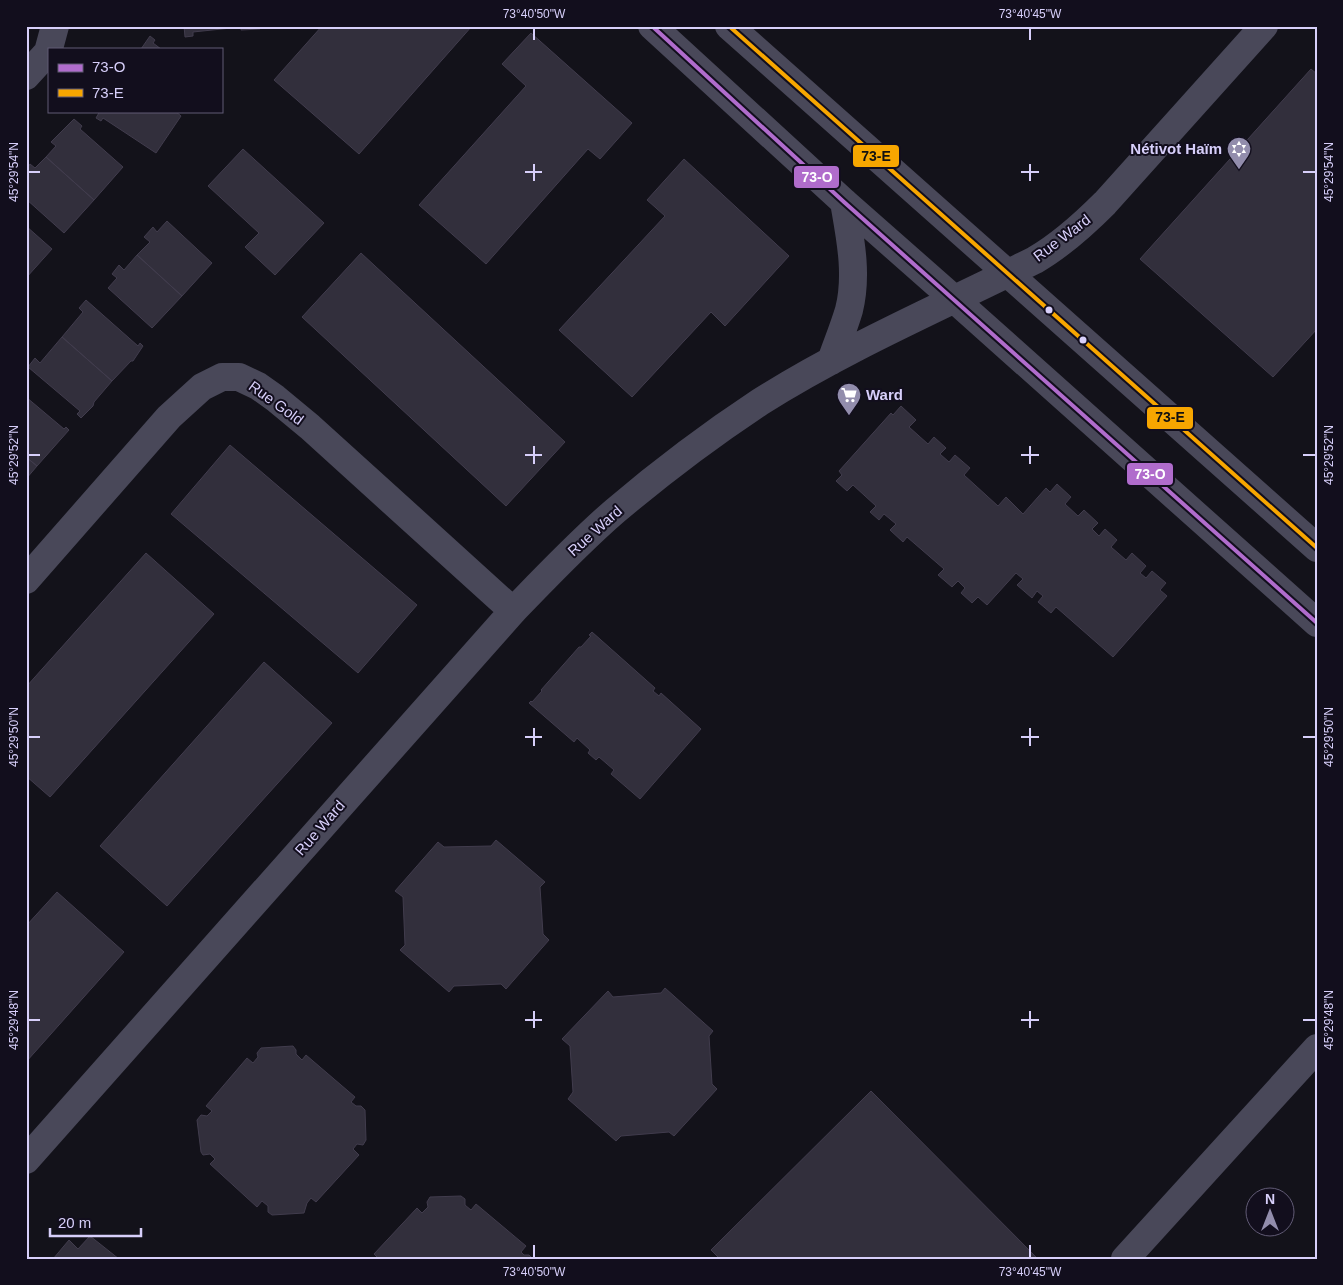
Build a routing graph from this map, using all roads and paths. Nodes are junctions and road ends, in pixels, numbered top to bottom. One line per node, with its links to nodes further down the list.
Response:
1 (54, 26): 5 (street)
2 (652, 26): 8 (street)
3 (729, 26): 9 (street)
4 (1264, 26): 9 (street, Rue Ward)
5 (49, 48)
6 (48, 52): 7 (street)
7 (26, 76)
8 (844, 202): 10 (street); 11 (street)
9 (1008, 274): 10 (street, Rue Ward); 12 (street)
10 (954, 299): 11 (street, Rue Ward); 15 (street)
11 (831, 361): 14 (street, Rue Ward)
12 (1317, 548)
13 (26, 580): 14 (street, Rue Gold)
14 (513, 611): 17 (street, Rue Ward)
15 (1317, 622)
16 (1317, 1048): 18 (street)
17 (26, 1160)
18 (1125, 1259)

